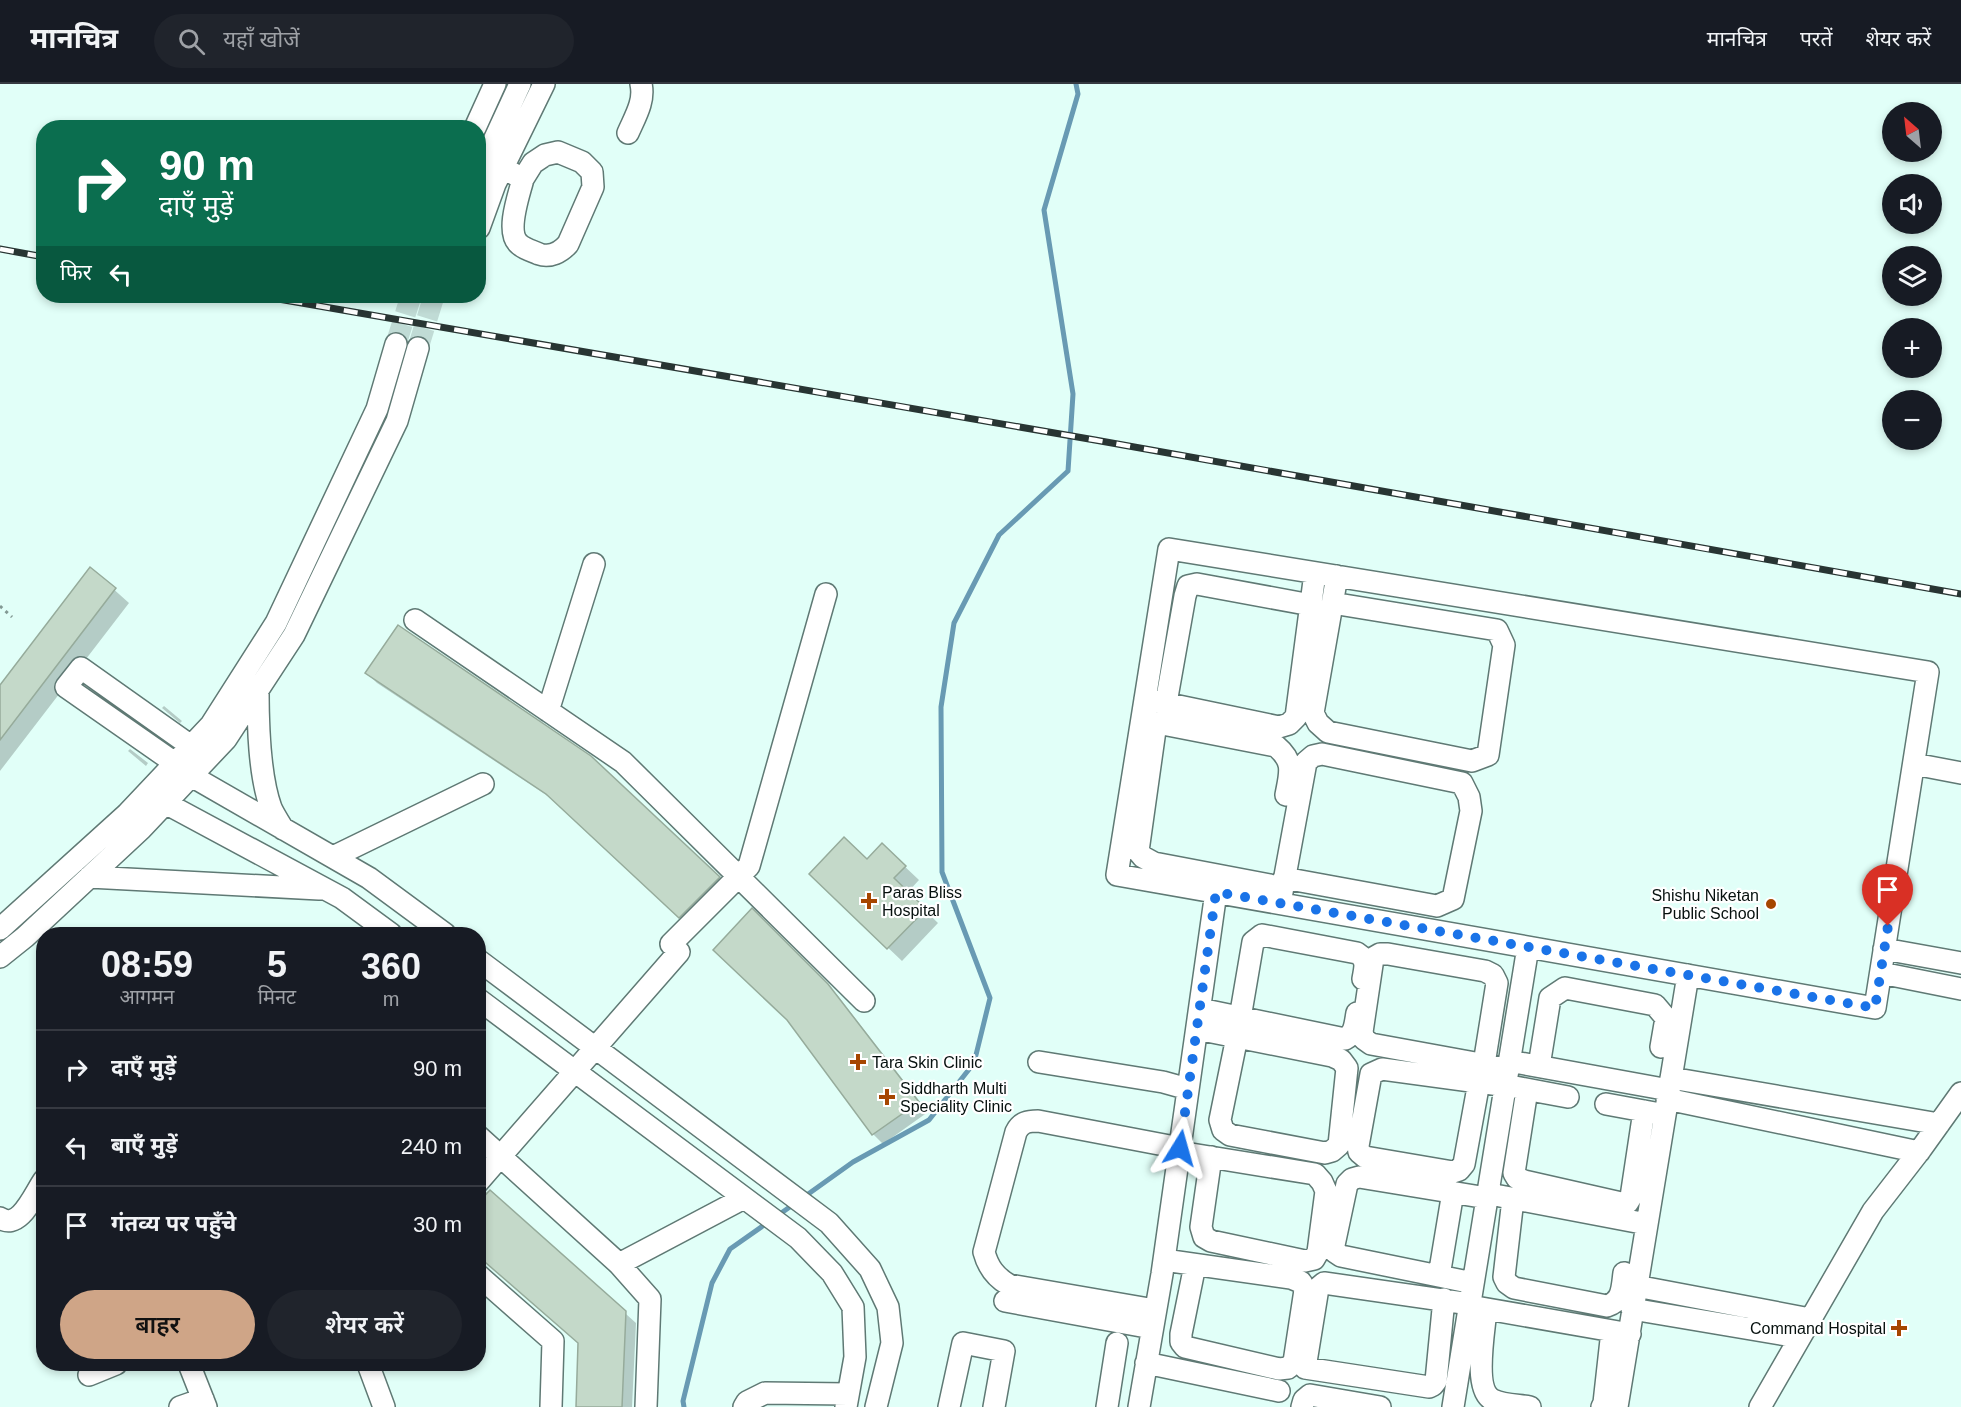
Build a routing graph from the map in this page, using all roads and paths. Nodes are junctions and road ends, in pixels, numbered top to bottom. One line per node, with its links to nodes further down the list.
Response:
1 (495, 84): 5 (street)
2 (520, 84): 7 (street)
3 (544, 84): 8 (street)
4 (640, 84): 6 (street)
5 (479, 120)
6 (628, 133)
7 (486, 158)
8 (503, 168): 9 (street); 10 (street)
9 (523, 179): 9 (street)
10 (486, 210)
11 (396, 345): 25 (street)
12 (418, 348): 22 (street)
13 (594, 564): 23 (street)
14 (1315, 573): 15 (street); 18 (street); 24 (street)
15 (1337, 576): 17 (street); 26 (street)
16 (826, 594): 33 (street)
17 (1332, 603): 17 (street)
18 (1311, 605): 24 (street); 24 (street)
19 (0, 606): 20 (path)
20 (12, 617)
21 (415, 620): 23 (street)
22 (258, 690): 27 (street); 31 (street)
23 (548, 711): 33 (street)
24 (1152, 711): 36 (street); 37 (street); 37 (street)
25 (191, 746): 27 (street); 27 (street)
26 (1914, 764): 28 (street); 42 (street)
27 (180, 768): 30 (street); 31 (street)
28 (1961, 772)
29 (483, 784): 32 (street)
30 (156, 798): 34 (street); 35 (street); 40 (street)
31 (283, 829): 32 (street)
32 (333, 857): 39 (street)
33 (739, 876): 49 (street); 53 (street)
34 (89, 877): 35 (street); 43 (street)
35 (326, 889): 38 (street)
36 (1216, 892): 37 (street); 51 (street)
37 (1275, 892): 37 (street); 41 (street)
38 (381, 927)
39 (436, 927)
40 (0, 929)
41 (1528, 947): 47 (street); 57 (street)
42 (1884, 949): 44 (street); 46 (street)
43 (0, 957)
44 (1961, 963)
45 (486, 966): 53 (street)
46 (1881, 973): 47 (street); 48 (street)
47 (1688, 975): 62 (street)
48 (1961, 989)
49 (864, 1001)
50 (486, 1005): 56 (street)
51 (1198, 1019): 52 (street); 59 (street)
52 (1238, 1027): 52 (street); 52 (street)
53 (596, 1048): 56 (street); 111 (street)
54 (1039, 1062): 59 (street)
55 (1539, 1066): 57 (street); 62 (street); 62 (street)
56 (576, 1072): 70 (street); 77 (street)
57 (1507, 1072): 58 (street); 60 (street); 75 (street)
58 (1481, 1073): 58 (street); 58 (street)
59 (1188, 1089): 68 (street)
60 (1527, 1090): 63 (street); 65 (street)
61 (1961, 1093): 66 (street)
62 (1665, 1094): 65 (street); 66 (street); 69 (street); 79 (street)
63 (1568, 1097)
64 (1606, 1104): 65 (street)
65 (1644, 1111)
66 (1939, 1124): 69 (street)
67 (486, 1143): 70 (street)
68 (1179, 1150): 71 (street); 80 (street); 91 (street)
69 (1919, 1152): 92 (street)
70 (502, 1156): 72 (street); 81 (street)
71 (1211, 1157): 71 (street)
72 (486, 1173)
73 (36, 1192): 78 (street)
74 (1453, 1192): 75 (street); 83 (street); 83 (street)
75 (1487, 1196): 76 (street); 85 (street)
76 (1513, 1199): 79 (street); 79 (street)
77 (749, 1202): 81 (street); 103 (street)
78 (0, 1218)
79 (1640, 1223): 86 (street)
80 (1164, 1260): 82 (street); 91 (street)
81 (619, 1264): 109 (street)
82 (1194, 1264): 82 (street)
83 (1439, 1276): 85 (street)
84 (486, 1282): 108 (street)
85 (1473, 1282): 89 (street)
86 (1636, 1286): 90 (street); 92 (street)
87 (1444, 1299): 87 (street); 89 (street)
88 (1005, 1301): 91 (street)
89 (1475, 1306): 93 (street); 116 (street); 117 (street)
90 (1632, 1309): 93 (street); 94 (street)
91 (1154, 1319): 96 (street)
92 (1810, 1319): 94 (street)
93 (1621, 1332): 118 (street); 119 (street)
94 (1799, 1337): 120 (street)
95 (1117, 1343): 102 (street)
96 (1146, 1364): 101 (street); 104 (street)
97 (99, 1371): 100 (street)
98 (192, 1371): 105 (street)
99 (371, 1371): 107 (street)
100 (89, 1375)
101 (1279, 1391)
102 (1108, 1399): 104 (street)
103 (847, 1401): 110 (street)
104 (1140, 1402)
105 (204, 1403): 106 (street)
106 (180, 1407)
107 (384, 1407)
108 (551, 1407)
109 (646, 1407)
110 (744, 1407)
111 (876, 1407)
112 (949, 1407): 113 (street)
113 (994, 1407)
114 (1302, 1407): 115 (street)
115 (1380, 1407)
116 (1453, 1407)
117 (1530, 1407)
118 (1602, 1407)
119 (1617, 1407)
120 (1760, 1407)

